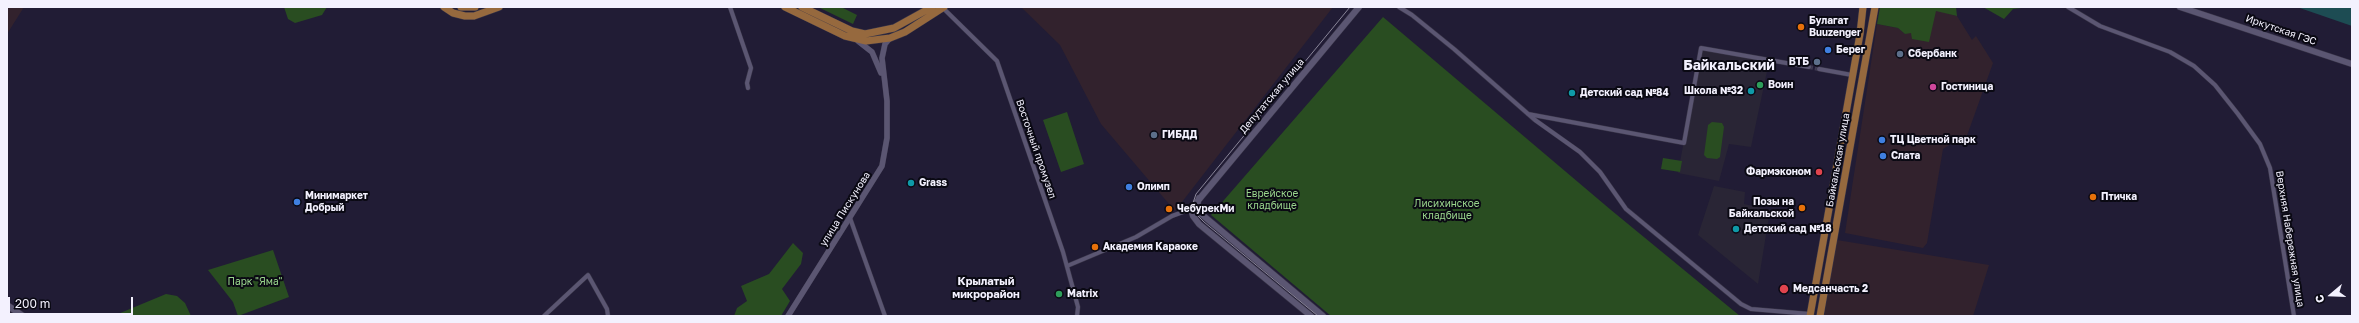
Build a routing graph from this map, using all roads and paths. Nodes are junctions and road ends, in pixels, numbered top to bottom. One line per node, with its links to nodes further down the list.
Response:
1 (444, 7): 4 (main road)
2 (461, 7): 3 (main road)
3 (475, 7)
4 (498, 7)
5 (730, 7): 22 (street)
6 (785, 7): 17 (main road)
7 (802, 7): 8 (main road)
8 (932, 7)
9 (943, 7): 16 (main road); 28 (street, Восточный промузел)
10 (1359, 7): 25 (main road, Депутатская улица)
11 (1399, 7): 24 (street)
12 (1863, 7): 21 (main road, Байкальская улица)
13 (1875, 7): 39 (main road, Байкальская улица)
14 (2068, 7): 40 (street, Верхняя Набережная улица)
15 (2180, 7): 18 (main road, Иркутская ГЭС)
16 (890, 38): 17 (main road); 23 (street, улица Пискунова)
17 (856, 40): 23 (street, улица Пискунова)
18 (2352, 64)
19 (1809, 68): 24 (street)
20 (1819, 69): 21 (street)
21 (1852, 75): 30 (main road, Байкальская улица)
22 (748, 88)
23 (887, 102): 27 (street, улица Пискунова)
24 (1527, 114): 30 (street)
25 (1199, 198): 26 (main road, Депутатская улица); 38 (main road)
26 (1191, 209): 28 (street); 37 (main road)
27 (850, 218): 34 (street, улица Пискунова); 35 (street)
28 (1067, 266): 36 (street, Восточный промузел)
29 (7, 304): 31 (main road)
30 (1810, 315)
31 (23, 316)
32 (544, 316): 33 (street)
33 (608, 316)
34 (788, 316)
35 (885, 316)
36 (1077, 316)
37 (1311, 316)
38 (1323, 316)
39 (1820, 316)
40 (2294, 316)

